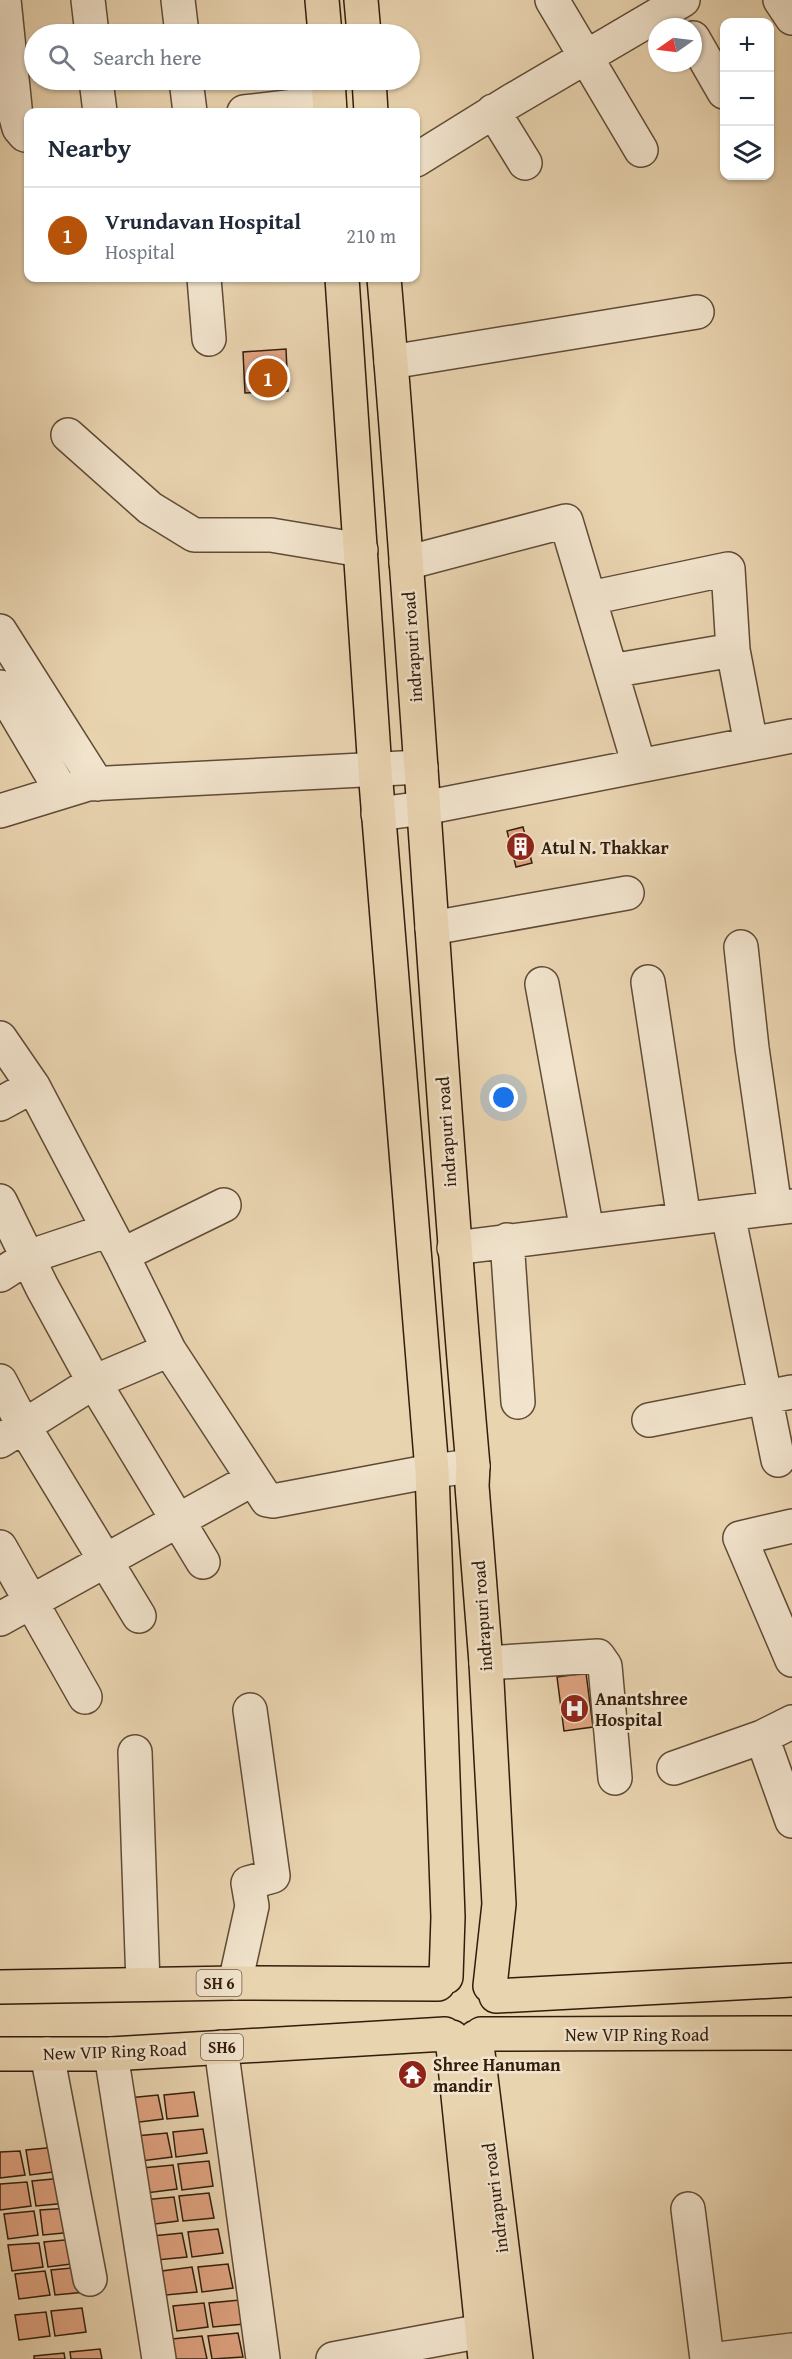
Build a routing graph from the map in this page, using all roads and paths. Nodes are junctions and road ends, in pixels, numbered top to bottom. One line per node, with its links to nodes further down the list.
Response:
1 (4, 0): 26 (street)
2 (88, 0): 10 (street)
3 (178, 0): 11 (street)
4 (322, 0): 12 (main road)
5 (361, 0): 13 (main road)
6 (552, 0): 15 (street)
7 (780, 0): 9 (street)
8 (679, 8): 15 (street)
9 (792, 18)
10 (91, 24)
11 (181, 24)
12 (324, 24)
13 (363, 24)
14 (702, 54): 16 (street)
15 (586, 58): 25 (street); 27 (street)
16 (720, 85)
17 (97, 90): 21 (street)
18 (187, 90): 22 (street)
19 (370, 90): 24 (main road)
20 (329, 98): 23 (street)
21 (100, 108)
22 (190, 108)
23 (268, 108)
24 (371, 108)
25 (493, 111): 28 (street); 29 (street)
26 (24, 134)
27 (641, 150)
28 (420, 157)
29 (525, 164)
30 (204, 282): 34 (street)
31 (342, 282): 37 (main road)
32 (384, 282): 35 (main road, indrapuri road)
33 (697, 312): 35 (street)
34 (209, 339)
35 (391, 362): 38 (main road, indrapuri road)
36 (68, 435): 37 (street)
37 (361, 550): 48 (main road)
38 (406, 563): 39 (street); 47 (main road, indrapuri road)
39 (590, 598): 41 (street); 42 (street)
40 (0, 631): 49 (street)
41 (733, 650): 42 (street); 45 (street)
42 (611, 672): 46 (street)
43 (0, 687): 50 (street)
44 (792, 736): 45 (street)
45 (752, 744): 46 (street)
46 (639, 765): 51 (street)
47 (421, 767): 48 (street); 51 (main road, indrapuri road)
48 (375, 770): 49 (street); 53 (main road)
49 (97, 784): 50 (street)
50 (62, 792): 52 (street)
51 (424, 808): 53 (street); 55 (main road, indrapuri road)
52 (0, 811)
53 (378, 814): 82 (main road)
54 (627, 893): 55 (street)
55 (432, 928): 70 (main road, indrapuri road)
56 (741, 947): 64 (street)
57 (648, 982): 66 (street)
58 (542, 984): 67 (street)
59 (0, 1038): 60 (street)
60 (33, 1086): 61 (street); 69 (street)
61 (0, 1104)
62 (0, 1201): 71 (street)
63 (224, 1205): 69 (street)
64 (784, 1207): 65 (street)
65 (728, 1214): 66 (street); 76 (street)
66 (684, 1219): 67 (street)
67 (587, 1231): 68 (street)
68 (507, 1240): 70 (street); 77 (street)
69 (115, 1243): 71 (street); 73 (street)
70 (454, 1248): 81 (main road, indrapuri road)
71 (28, 1257): 72 (street); 75 (street)
72 (0, 1275)
73 (169, 1350): 75 (street); 83 (street)
74 (0, 1381): 79 (street)
75 (94, 1382): 79 (street); 84 (street)
76 (779, 1395): 78 (street); 80 (street)
77 (518, 1402)
78 (649, 1420)
79 (11, 1433): 87 (street)
80 (778, 1460)
81 (473, 1466): 82 (street); 93 (main road, indrapuri road)
82 (432, 1471): 83 (street); 102 (main road)
83 (253, 1479): 84 (street)
84 (178, 1520): 87 (street); 88 (street)
85 (792, 1526): 92 (street)
86 (0, 1547): 89 (street)
87 (106, 1561): 89 (street); 90 (street)
88 (203, 1562)
89 (32, 1602): 91 (street); 94 (street)
90 (139, 1616)
91 (0, 1619)
92 (792, 1660)
93 (486, 1663): 100 (street); 107 (main road, indrapuri road)
94 (85, 1697)
95 (250, 1710): 104 (street)
96 (792, 1722): 97 (street)
97 (762, 1737): 99 (street); 101 (street)
98 (135, 1752): 105 (street)
99 (674, 1768)
100 (615, 1778)
101 (792, 1821)
102 (442, 1980): 104 (main road, SH 6); 107 (main road); 109 (main road)
103 (792, 1980): 107 (main road)
104 (235, 1983): 105 (main road, SH 6)
105 (143, 1984): 106 (main road, SH 6)
106 (0, 1986)
107 (493, 1991): 109 (main road)
108 (792, 2033): 109 (main road, New VIP Ring Road)
109 (463, 2036): 110 (main road, New VIP Ring Road / SH6); 116 (main road, indrapuri road)
110 (221, 2047): 113 (main road, New VIP Ring Road / SH6); 119 (street)
111 (0, 2054): 112 (main road, New VIP Ring Road / SH6)
112 (47, 2054): 113 (main road, New VIP Ring Road / SH6); 115 (street)
113 (111, 2054): 118 (street)
114 (688, 2209): 121 (street)
115 (90, 2279)
116 (499, 2344): 120 (street)
117 (792, 2350): 122 (street)
118 (159, 2359)
119 (263, 2359)
120 (333, 2359)
121 (707, 2359)
122 (718, 2359)

